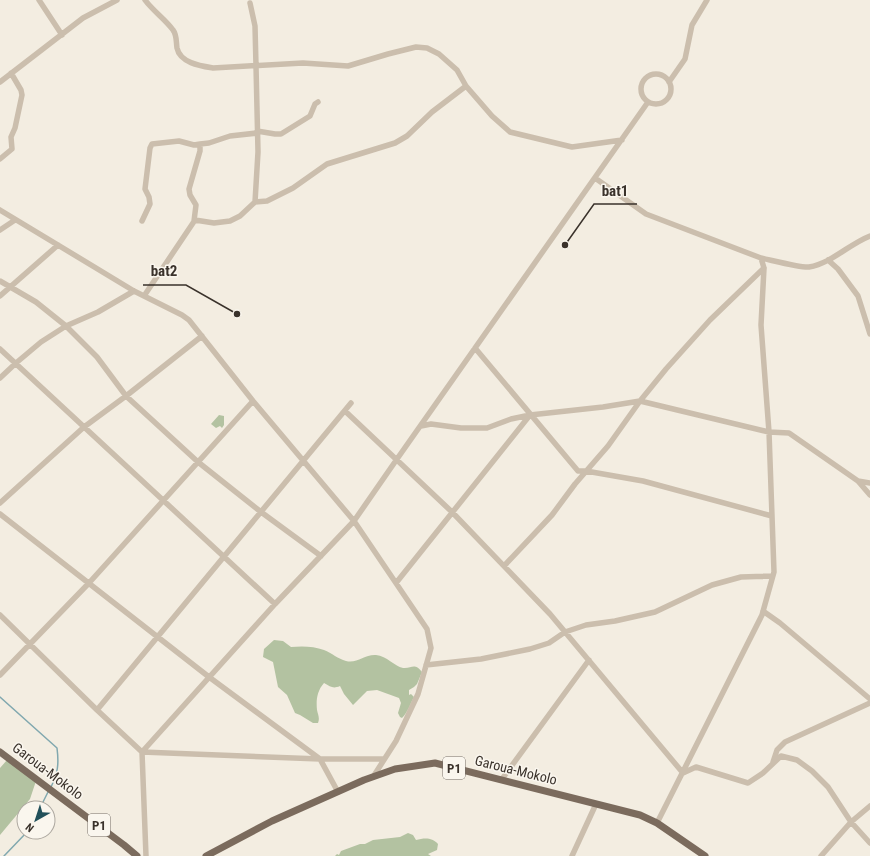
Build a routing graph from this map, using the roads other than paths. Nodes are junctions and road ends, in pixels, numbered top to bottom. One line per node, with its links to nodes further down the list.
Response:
1 (39, 0): 6 (street)
2 (117, 0): 6 (street)
3 (145, 0): 7 (street)
4 (707, 0): 10 (street)
5 (250, 3): 7 (street)
6 (62, 35): 8 (street)
7 (256, 66): 11 (street); 14 (street)
8 (11, 74): 9 (street); 17 (street)
9 (0, 82)
10 (669, 82): 13 (street); 13 (street)
11 (466, 86): 15 (street); 19 (street)
12 (318, 102): 14 (street)
13 (648, 102): 15 (street)
14 (257, 132): 16 (street); 19 (street)
15 (622, 140): 18 (street)
16 (200, 144): 22 (street); 23 (street)
17 (0, 159)
18 (595, 178): 27 (street); 38 (street)
19 (255, 202): 22 (street)
20 (0, 210): 21 (street)
21 (15, 220): 24 (street); 26 (street)
22 (194, 220): 34 (street)
23 (142, 221)
24 (0, 230)
25 (870, 236): 28 (street)
26 (58, 245): 31 (street); 32 (street)
27 (761, 258): 28 (street); 29 (street)
28 (828, 260): 36 (street)
29 (764, 268): 44 (street); 50 (street)
30 (0, 281): 31 (street)
31 (10, 287): 33 (street); 35 (street)
32 (134, 291): 34 (street); 35 (street)
33 (0, 296)
34 (144, 296): 37 (street)
35 (66, 326): 40 (street); 42 (street)
36 (870, 334)
37 (202, 336): 42 (street); 43 (street)
38 (475, 348): 47 (street); 48 (street)
39 (0, 349): 40 (street)
40 (16, 363): 41 (street); 49 (street)
41 (0, 378)
42 (126, 396): 49 (street); 53 (street)
43 (253, 401): 52 (street); 53 (street)
44 (640, 401): 47 (street); 50 (street); 54 (street)
45 (351, 403): 46 (street)
46 (345, 411): 51 (street); 52 (street)
47 (530, 415): 48 (street); 54 (street); 61 (street)
48 (421, 426): 51 (street)
49 (84, 427): 58 (street); 59 (street)
50 (769, 432): 55 (street); 63 (street)
51 (397, 459): 61 (street); 64 (street)
52 (304, 461): 60 (street); 64 (street)
53 (198, 462): 58 (street); 60 (street)
54 (586, 471): 63 (street); 67 (street)
55 (858, 481): 56 (street); 57 (street)
56 (870, 483)
57 (870, 495)
58 (164, 500): 66 (street); 69 (street)
59 (0, 503)
60 (261, 512): 65 (street); 66 (street)
61 (452, 512): 67 (street); 70 (street)
62 (0, 514): 69 (street)
63 (772, 516): 68 (street)
64 (354, 521): 65 (street); 70 (street)
65 (321, 556): 71 (street)
66 (224, 557): 71 (street); 75 (street)
67 (504, 566): 74 (street)
68 (772, 576): 72 (street); 74 (street)
69 (89, 583): 75 (street); 76 (street)
70 (396, 583): 78 (street)
71 (276, 604): 80 (street)
72 (763, 611): 81 (street); 89 (street)
73 (0, 615): 76 (street)
74 (565, 632): 77 (street); 78 (street)
75 (158, 637): 80 (street); 83 (street)
76 (30, 644): 79 (street); 83 (street)
77 (589, 660): 89 (street); 91 (street)
78 (426, 665): 87 (street)
79 (0, 675)
80 (209, 677): 85 (street); 86 (street)
81 (870, 699)
82 (870, 703): 88 (street)
83 (97, 710): 85 (street)
84 (0, 752): 98 (main road, Garoua-Mokolo / P1)
85 (142, 752): 86 (street); 99 (street)
86 (320, 759): 87 (street); 92 (street)
87 (384, 759): 90 (street)
88 (773, 763): 89 (street); 95 (street)
89 (683, 773): 96 (street)
90 (373, 777): 91 (main road, Garoua-Mokolo / P1); 92 (main road, Garoua-Mokolo / P1)
91 (502, 779): 93 (main road, Garoua-Mokolo / P1)
92 (338, 792): 100 (main road, Garoua-Mokolo / P1)
93 (596, 804): 96 (main road, Garoua-Mokolo / P1); 101 (street)
94 (870, 806): 95 (street)
95 (851, 822): 97 (street); 103 (street)
96 (657, 823): 102 (main road, Garoua-Mokolo / P1)
97 (870, 843)
98 (137, 856)
99 (146, 856)
100 (206, 856)
101 (572, 856)
102 (705, 856)
103 (820, 856)

